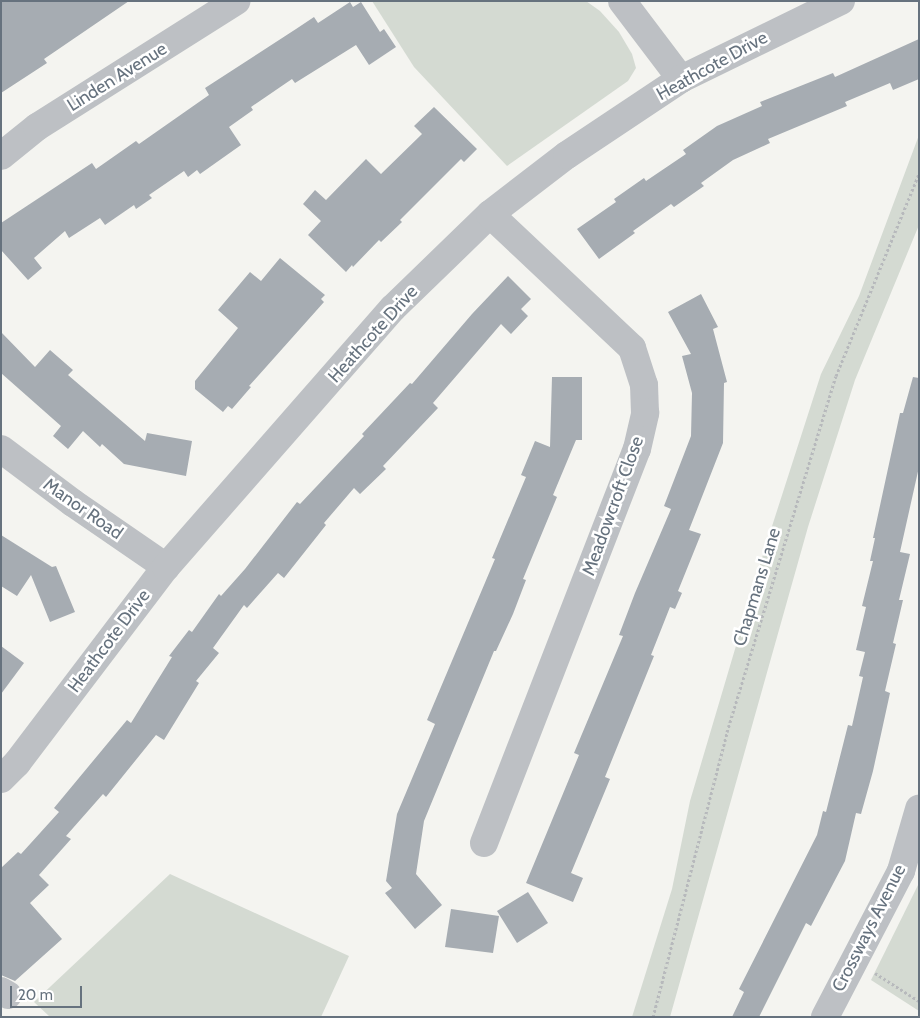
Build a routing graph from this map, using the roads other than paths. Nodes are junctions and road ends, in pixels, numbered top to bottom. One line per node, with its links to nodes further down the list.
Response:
1 (236, 1): 5 (street, Linden Avenue)
2 (622, 1): 4 (street)
3 (841, 1): 4 (street, Heathcote Drive)
4 (681, 79): 6 (street, Heathcote Drive)
5 (1, 156)
6 (490, 214): 8 (street, Heathcote Drive); 11 (street, Meadowcroft Close)
7 (1, 449): 8 (street, Manor Road)
8 (166, 567): 9 (street, Heathcote Drive)
9 (1, 779)
10 (919, 809): 12 (street, Crossways Avenue)
11 (484, 843)
12 (825, 1017)

